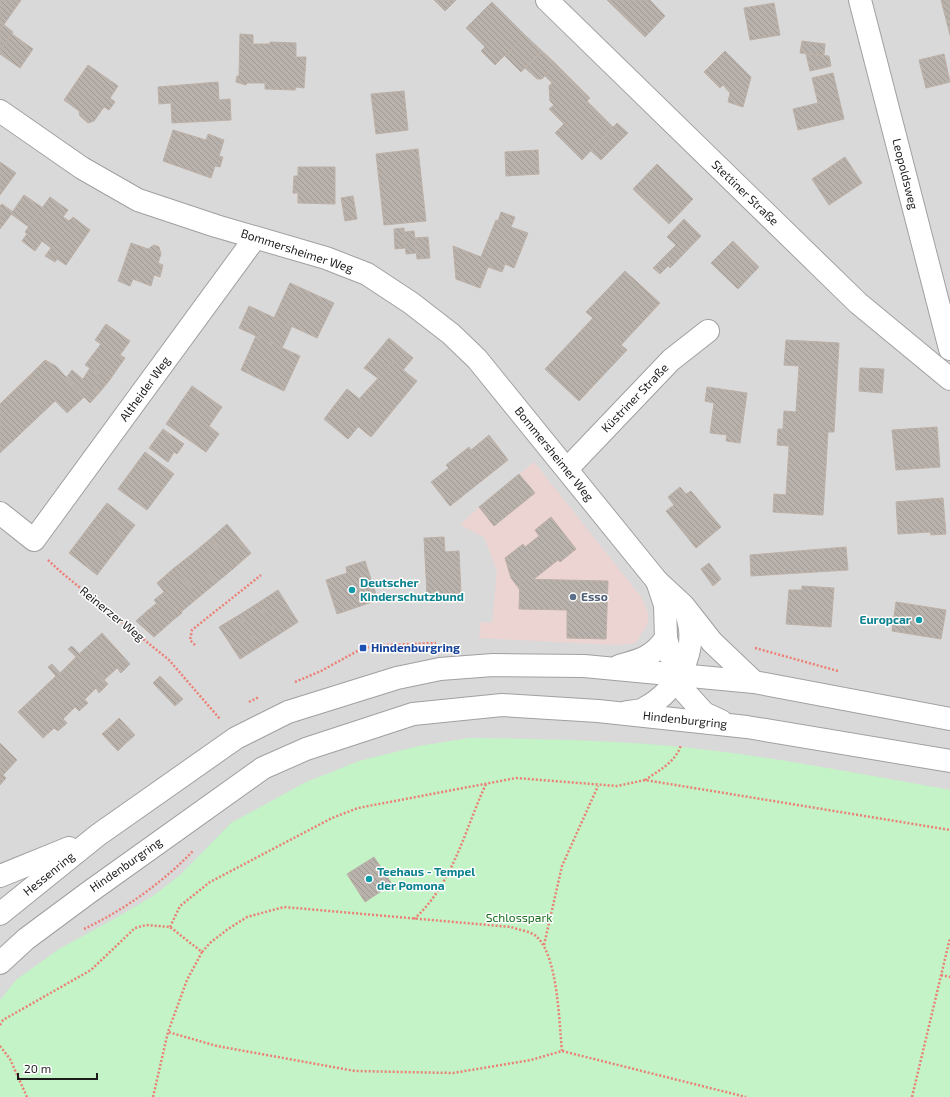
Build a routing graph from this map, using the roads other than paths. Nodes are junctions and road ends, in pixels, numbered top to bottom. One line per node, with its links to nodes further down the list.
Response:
1 (547, 0): 7 (street, Stettiner Straße)
2 (860, 0): 6 (street, Leopoldsweg)
3 (0, 111): 4 (street, Bommersheimer Weg)
4 (255, 238): 8 (street, Bommersheimer Weg); 9 (street, Altheider Weg)
5 (708, 331): 8 (street, Küstriner Straße)
6 (950, 349)
7 (950, 379)
8 (566, 469): 10 (street, Bommersheimer Weg)
9 (0, 513)
10 (657, 581): 11 (street, Bommersheimer Weg); 12 (street, Bommersheimer Weg)
11 (683, 605): 14 (street, Bommersheimer Weg); 15 (street, Bommersheimer Weg)
12 (666, 638): 13 (street); 14 (street, Bommersheimer Weg)
13 (608, 669): 14 (street); 20 (street)
14 (679, 676): 15 (street); 16 (street, Bommersheimer Weg); 18 (street, Bommersheimer Weg)
15 (754, 682): 17 (street)
16 (620, 714): 18 (street, Hindenburgring); 23 (street, Hindenburgring)
17 (950, 719)
18 (728, 724): 19 (street, Hindenburgring)
19 (950, 761)
20 (98, 835): 21 (street); 22 (street, Hessenring)
21 (0, 876)
22 (0, 914)
23 (26, 939): 24 (street); 25 (street)
24 (0, 949)
25 (0, 963)

